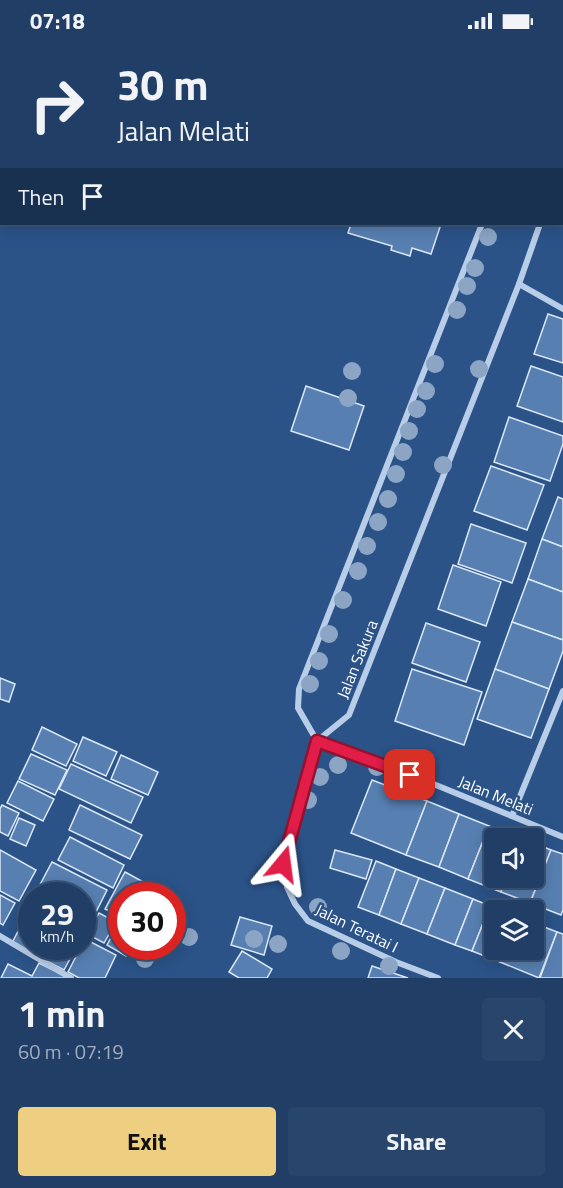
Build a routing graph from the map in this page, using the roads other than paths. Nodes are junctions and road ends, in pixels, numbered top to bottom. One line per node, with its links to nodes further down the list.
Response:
1 (482, 225): 6 (street)
2 (540, 225): 3 (street, Jalan Sakura)
3 (519, 284): 4 (street); 6 (street, Jalan Sakura)
4 (563, 309)
5 (563, 691): 7 (street)
6 (317, 741): 7 (street, Jalan Melati); 11 (street, Jalan Teratai I)
7 (512, 816): 8 (street, Jalan Melati)
8 (563, 837)
9 (0, 936): 10 (street)
10 (71, 978)
11 (438, 978)

